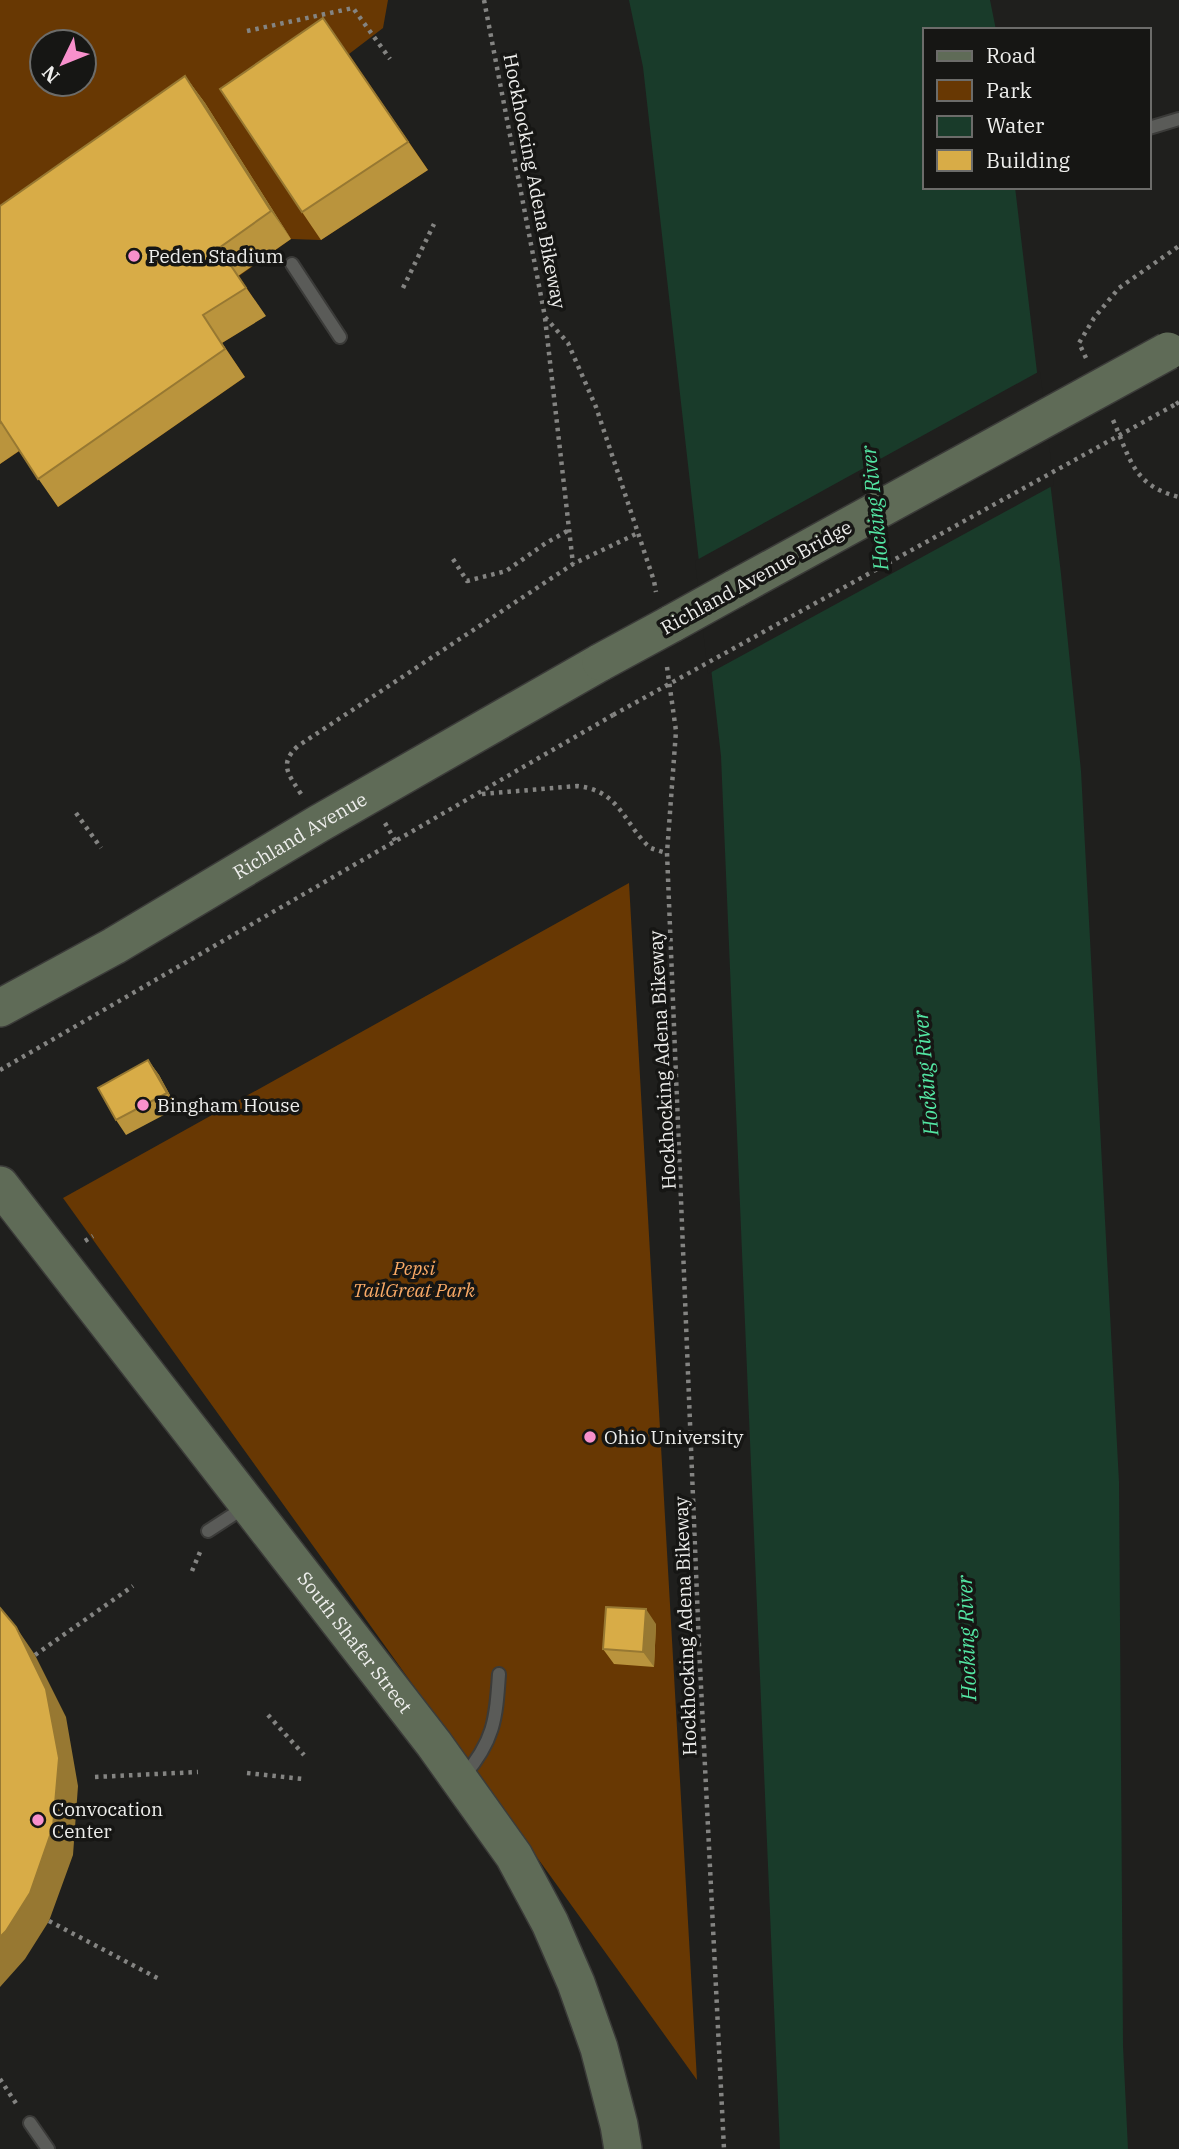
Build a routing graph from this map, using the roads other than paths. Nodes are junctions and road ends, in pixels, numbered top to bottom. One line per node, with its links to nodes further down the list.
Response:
1 (1179, 119): 2 (lane)
2 (1151, 127)
3 (292, 264): 4 (lane)
4 (340, 337)
5 (1175, 347): 6 (main road, Richland Avenue Bridge, bridge)
6 (601, 662): 7 (main road, Richland Avenue)
7 (0, 1009)
8 (0, 1185): 9 (main road, South Shafer Street)
9 (249, 1505): 10 (lane); 12 (main road, South Shafer Street)
10 (208, 1531)
11 (499, 1674): 12 (lane)
12 (460, 1779): 15 (main road, South Shafer Street)
13 (30, 2123): 14 (lane)
14 (48, 2149)
15 (622, 2149)

